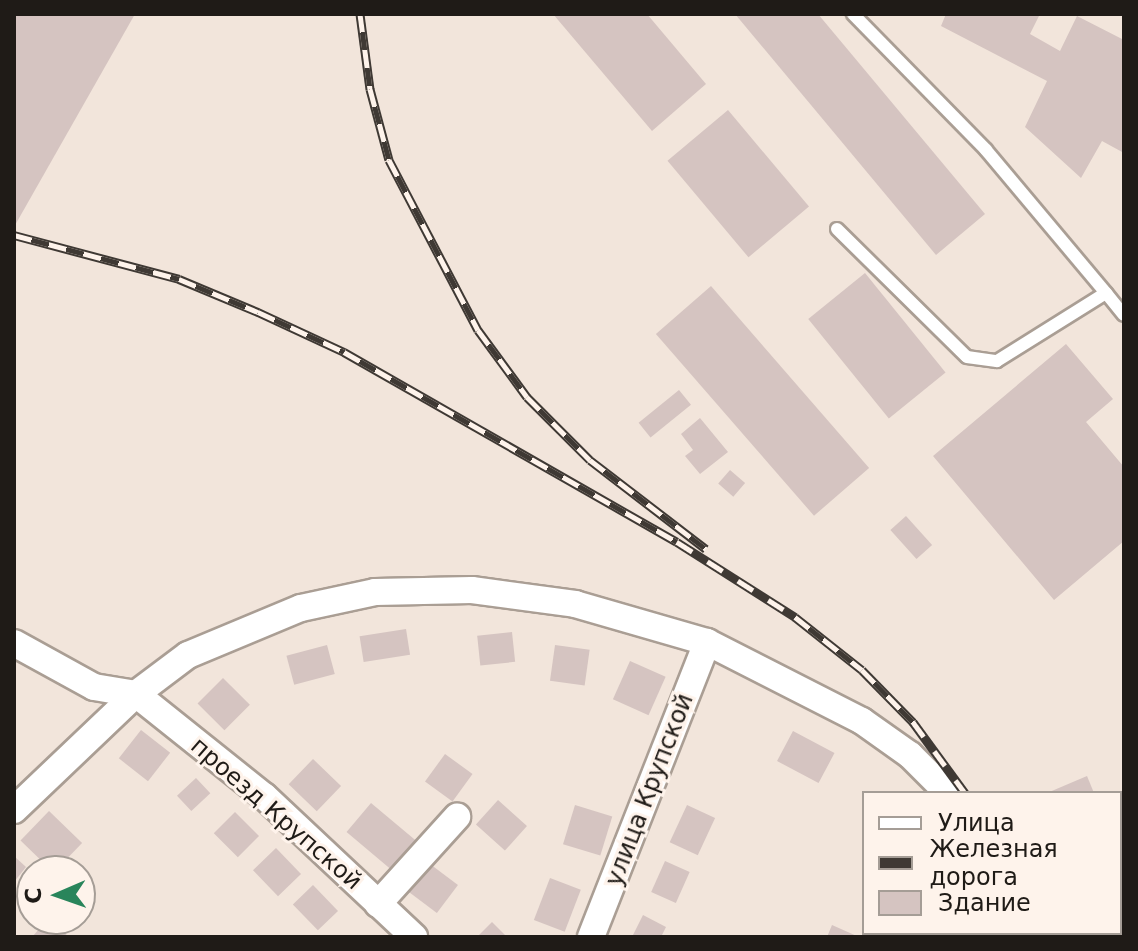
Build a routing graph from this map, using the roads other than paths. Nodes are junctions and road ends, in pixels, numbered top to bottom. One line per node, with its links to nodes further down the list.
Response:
1 (853, 14): 3 (lane)
2 (837, 229): 3 (lane)
3 (1106, 293): 4 (lane)
4 (1124, 315)
5 (707, 642): 7 (street); 8 (street); 13 (street, улица Крупской)
6 (14, 643): 7 (street)
7 (136, 694): 9 (street); 11 (street, проезд Крупской)
8 (946, 791)
9 (14, 810)
10 (457, 817): 11 (street)
11 (378, 904): 12 (street, проезд Крупской)
12 (414, 937)
13 (591, 937)

